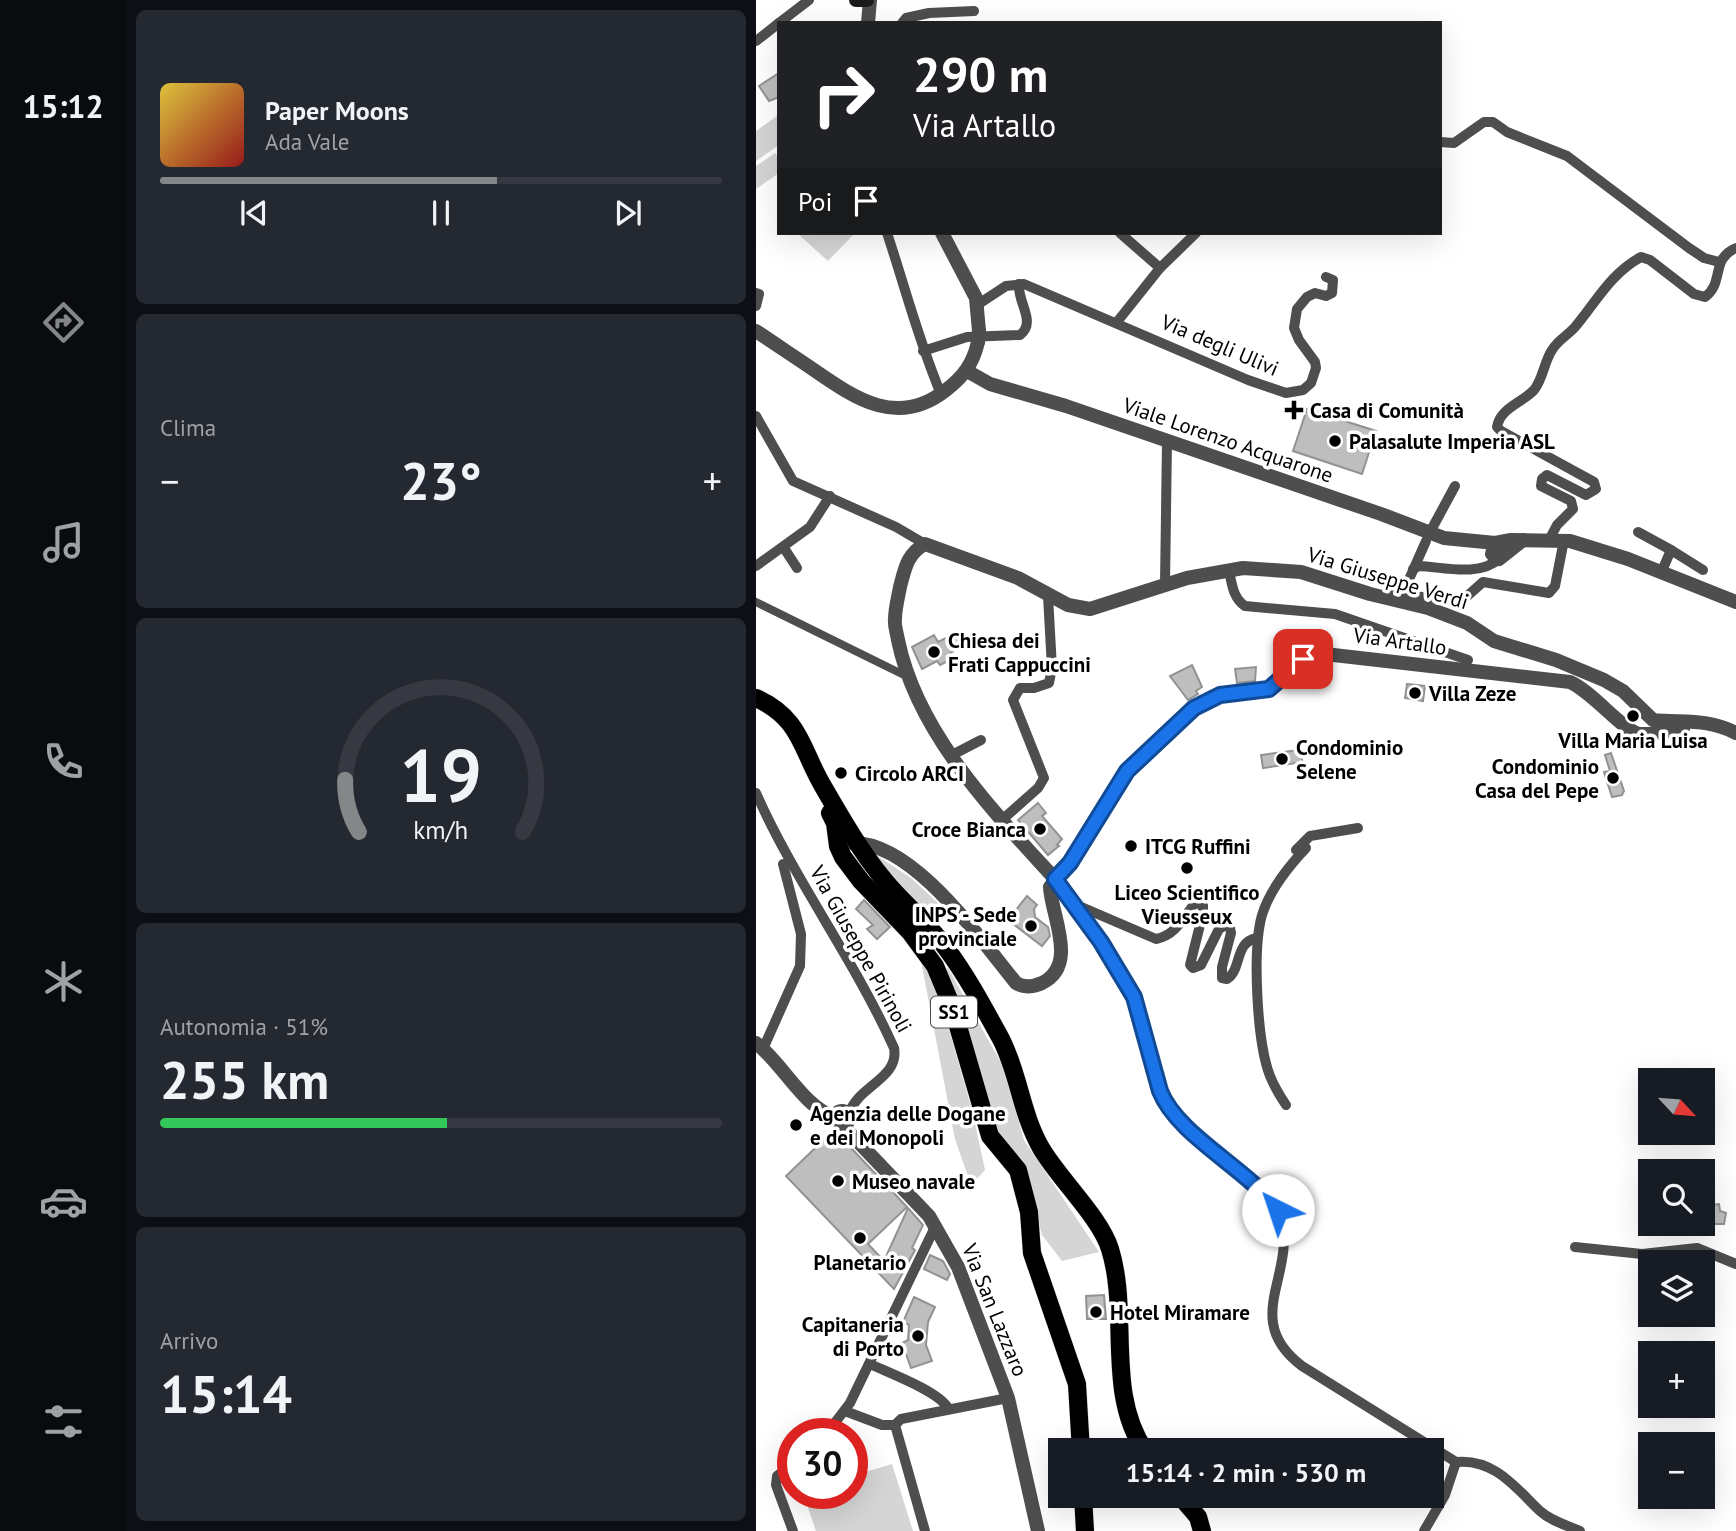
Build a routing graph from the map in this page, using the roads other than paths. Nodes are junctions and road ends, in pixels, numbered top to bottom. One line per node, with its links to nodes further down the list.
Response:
1 (809, 0): 6 (street)
2 (856, 0): 3 (main road); 5 (street)
3 (869, 0): 5 (street)
4 (974, 11): 7 (street)
5 (868, 20)
6 (783, 21)
7 (904, 21)
8 (777, 26): 9 (street)
9 (756, 41)
10 (1442, 142): 16 (street)
11 (888, 235): 25 (street)
12 (943, 235): 21 (street)
13 (1122, 235): 17 (street)
14 (1194, 235): 17 (street)
15 (1736, 248): 16 (street)
16 (1719, 262): 34 (street)
17 (1160, 268): 23 (street)
18 (1326, 277): 23 (street, Via degli Ulivi)
19 (1019, 284): 21 (street); 23 (street, Via degli Ulivi); 25 (street)
20 (756, 293): 22 (street)
21 (977, 305): 26 (street)
22 (756, 306)
23 (1117, 322)
24 (756, 331): 27 (street)
25 (923, 351): 27 (street)
26 (967, 371): 27 (street); 29 (street, Viale Lorenzo Acquarone)
27 (941, 394)
28 (756, 416): 31 (street, Via Giuseppe Verdi)
29 (1167, 441): 33 (street, Viale Lorenzo Acquarone); 45 (street)
30 (1455, 486): 33 (street)
31 (830, 496): 35 (street, Via Giuseppe Verdi); 36 (street)
32 (1638, 532): 38 (street)
33 (1427, 538): 37 (street, Viale Lorenzo Acquarone); 41 (street)
34 (1557, 540): 37 (street); 44 (street); 47 (street)
35 (925, 544): 48 (street, Via Giuseppe Verdi); 52 (street)
36 (784, 548): 39 (street); 40 (street)
37 (1495, 549): 41 (street)
38 (1671, 550): 42 (street); 44 (street)
39 (756, 566)
40 (797, 568)
41 (1413, 569): 47 (street)
42 (1703, 570)
43 (1228, 571): 45 (street, Via Giuseppe Verdi); 46 (street, Via Giuseppe Verdi); 51 (street)
44 (1661, 573): 50 (street)
45 (1166, 585): 48 (street, Via Giuseppe Verdi)
46 (1357, 590): 47 (street); 54 (street, Via Giuseppe Verdi)
47 (1403, 593)
48 (1048, 596): 59 (street)
49 (756, 601): 52 (street)
50 (1736, 602)
51 (1468, 660)
52 (908, 677): 56 (street)
53 (756, 698): 57 (main road, SS1)
54 (1736, 734): 65 (street, Via Artallo)
55 (981, 740): 56 (street)
56 (952, 755): 59 (street)
57 (822, 785): 61 (main road, SS1); 61 (main road, SS1)
58 (756, 793): 70 (street, Via Giuseppe Pirinoli)
59 (1003, 819): 65 (street)
60 (1358, 828): 64 (street)
61 (847, 843): 65 (street); 80 (main road, SS1); 81 (main road, SS1)
62 (1306, 848): 64 (street)
63 (783, 864): 68 (street)
64 (1289, 866): 67 (street)
65 (1055, 879): 66 (street)
66 (1072, 903): 67 (street); 82 (street)
67 (1257, 938): 69 (street)
68 (760, 1046): 70 (street)
69 (1286, 1105)
70 (845, 1122): 71 (street)
71 (936, 1225): 74 (street, Via San Lazzaro); 75 (street, Via San Lazzaro)
72 (1575, 1247): 73 (street)
73 (1736, 1264)
74 (870, 1364): 76 (street); 77 (street, Via San Lazzaro)
75 (1008, 1398): 76 (street, Via San Lazzaro); 88 (street, Via San Lazzaro)
76 (948, 1408): 79 (street, Via San Lazzaro)
77 (845, 1411): 78 (street, Via San Lazzaro); 79 (street)
78 (839, 1418)
79 (895, 1425): 87 (street)
80 (1080, 1438)
81 (1138, 1438)
82 (1456, 1462): 91 (street); 92 (street)
83 (1084, 1508): 89 (main road)
84 (1190, 1508): 90 (main road)
85 (785, 1509): 86 (street)
86 (793, 1531)
87 (925, 1531)
88 (1038, 1531)
89 (1085, 1531)
90 (1202, 1531)
91 (1424, 1531)
92 (1580, 1531)

